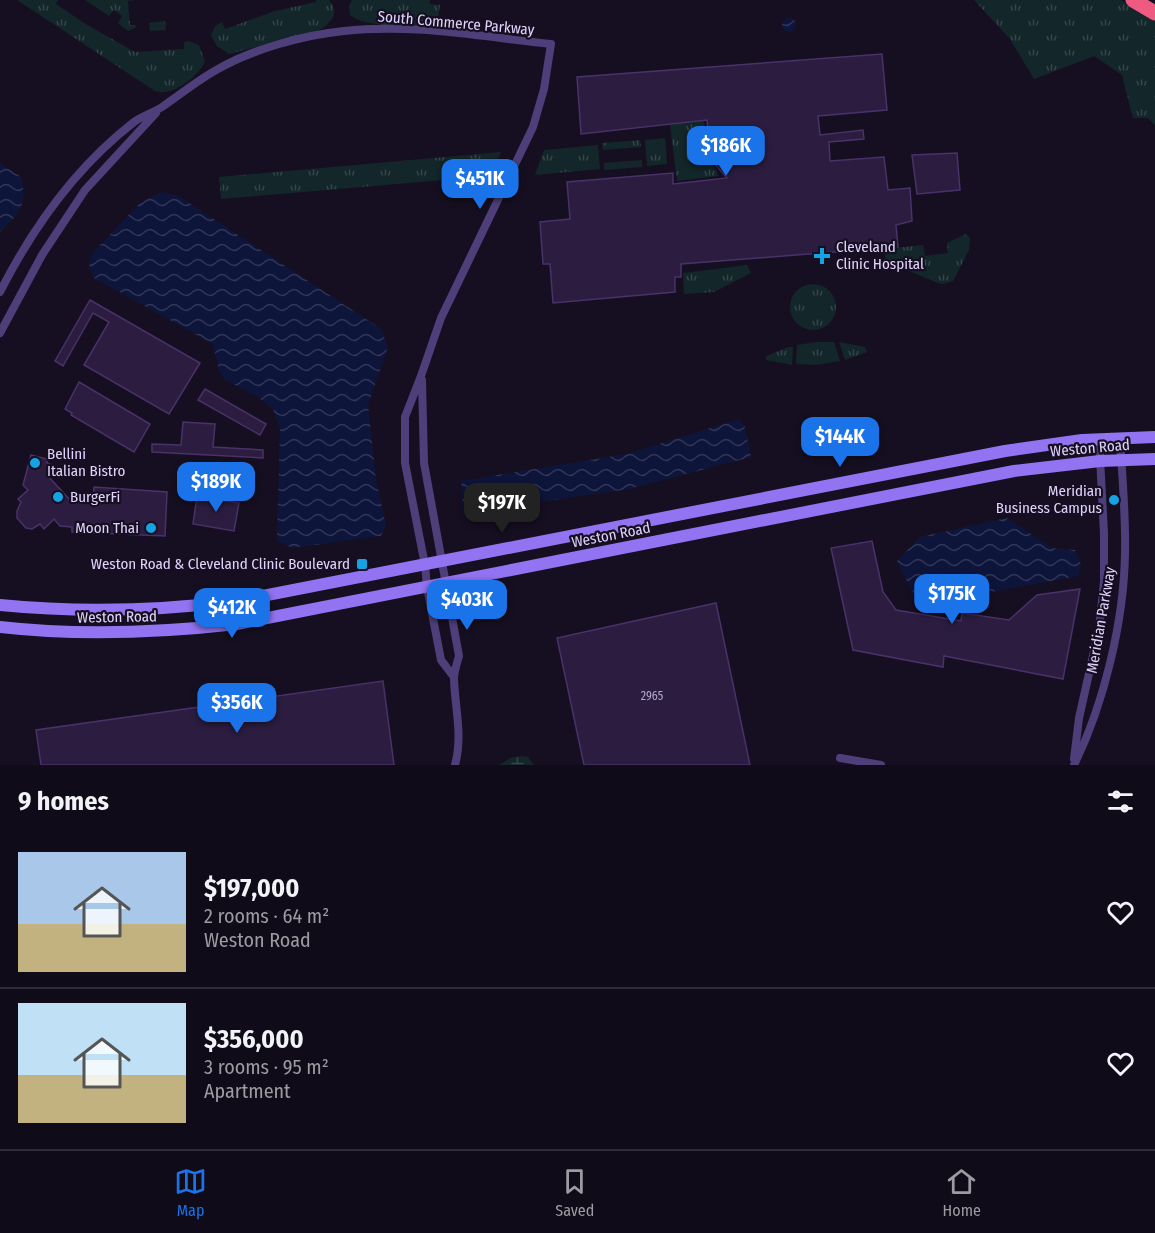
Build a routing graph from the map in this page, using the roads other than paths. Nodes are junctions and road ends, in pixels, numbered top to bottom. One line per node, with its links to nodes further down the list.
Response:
1 (1133, 0): 2 (highway)
2 (1155, 13)
3 (160, 108): 4 (street, South Commerce Parkway); 5 (street, South Commerce Parkway); 6 (street, South Commerce Parkway)
4 (0, 292)
5 (0, 333)
6 (422, 376): 13 (street); 14 (street)
7 (1155, 437): 8 (main road, Weston Road)
8 (1120, 438): 9 (main road, Weston Road); 11 (street, Meridian Parkway)
9 (1099, 439): 12 (street, Meridian Parkway); 13 (main road, Weston Road)
10 (1155, 459): 11 (main road, Weston Road)
11 (1121, 460): 12 (main road, Weston Road); 23 (street, Meridian Parkway)
12 (1100, 461): 15 (main road, Weston Road); 23 (street, Meridian Parkway)
13 (443, 561): 14 (main road, Weston Road); 15 (street)
14 (425, 565): 16 (street); 17 (main road, Weston Road)
15 (445, 583): 16 (main road, Weston Road); 19 (street)
16 (427, 587): 18 (main road, Weston Road); 19 (street)
17 (0, 605)
18 (0, 627)
19 (454, 677): 21 (street)
20 (840, 758): 22 (street)
21 (454, 765)
22 (881, 765)
23 (1074, 765)

